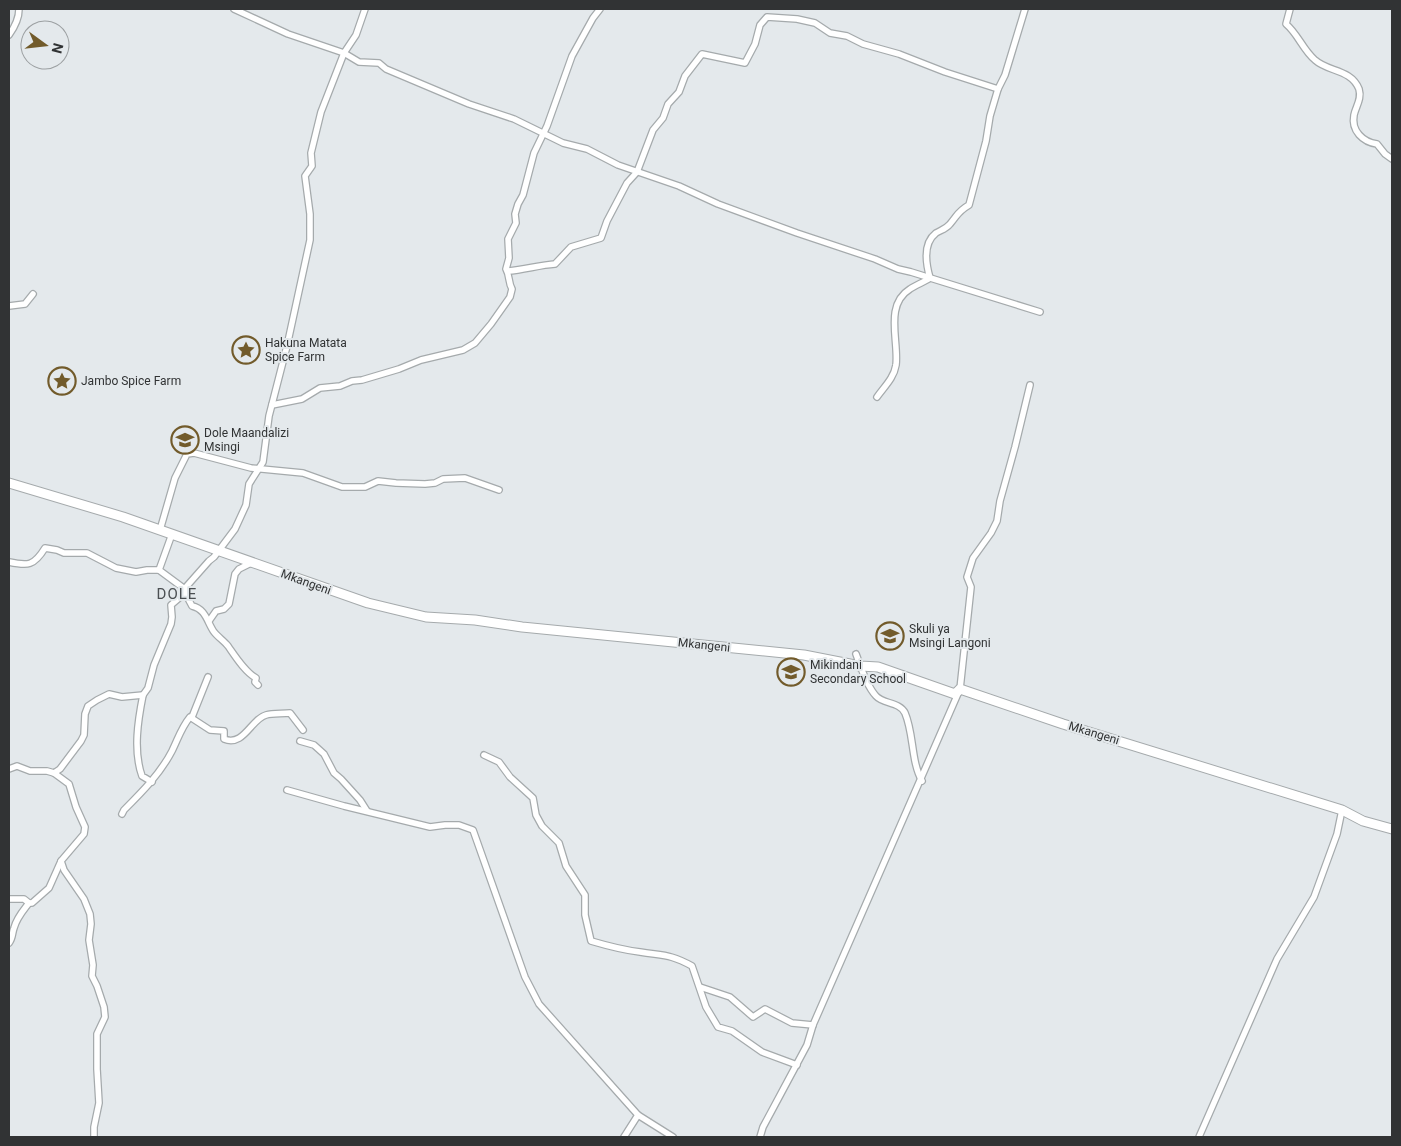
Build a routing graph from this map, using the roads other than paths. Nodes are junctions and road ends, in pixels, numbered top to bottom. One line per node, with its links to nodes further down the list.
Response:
1 (19, 9): 7 (street)
2 (234, 9): 8 (street)
3 (365, 9): 8 (street)
4 (600, 9): 10 (street)
5 (1026, 9): 9 (street)
6 (1290, 9): 11 (street)
7 (9, 35)
8 (344, 53): 10 (street); 20 (street)
9 (998, 90): 12 (street); 14 (street)
10 (544, 133): 12 (street); 13 (street)
11 (1392, 159)
12 (637, 172): 13 (street); 14 (street)
13 (508, 272): 20 (street)
14 (930, 278): 17 (street); 19 (street)
15 (33, 294): 16 (street)
16 (9, 306)
17 (1040, 312)
18 (1030, 385): 36 (street)
19 (877, 397)
20 (272, 405): 21 (street)
21 (260, 469): 23 (street); 24 (street); 26 (street)
22 (9, 483): 24 (street, Mkangeni)
23 (499, 490)
24 (160, 530): 25 (street, Mkangeni)
25 (172, 534): 26 (street, Mkangeni); 29 (street)
26 (220, 550): 28 (street, Mkangeni); 30 (street)
27 (9, 562): 29 (street)
28 (253, 562): 31 (street); 33 (street, Mkangeni)
29 (159, 570): 30 (street)
30 (185, 593): 31 (street); 37 (street)
31 (209, 621): 35 (street)
32 (856, 654): 33 (street)
33 (860, 666): 36 (street, Mkangeni); 44 (street)
34 (208, 676): 38 (street)
35 (258, 685)
36 (960, 689): 44 (street); 48 (street, Mkangeni)
37 (143, 695): 43 (street); 45 (street)
38 (192, 717): 39 (street); 45 (street)
39 (303, 730)
40 (300, 741): 47 (street)
41 (484, 755): 55 (street)
42 (9, 769): 43 (street)
43 (54, 773): 51 (street)
44 (922, 780): 56 (street)
45 (152, 782): 49 (street)
46 (287, 790): 47 (street)
47 (367, 810): 58 (street)
48 (1342, 810): 50 (street, Mkangeni); 63 (street)
49 (122, 814)
50 (1392, 829)
51 (61, 861): 53 (street); 59 (street)
52 (9, 899): 53 (street)
53 (29, 903): 54 (street)
54 (9, 943)
55 (700, 987): 56 (street); 57 (street)
56 (813, 1025): 57 (street)
57 (798, 1065): 62 (street)
58 (638, 1115): 60 (street); 61 (street)
59 (94, 1137)
60 (624, 1137)
61 (673, 1137)
62 (760, 1137)
63 (1199, 1137)

